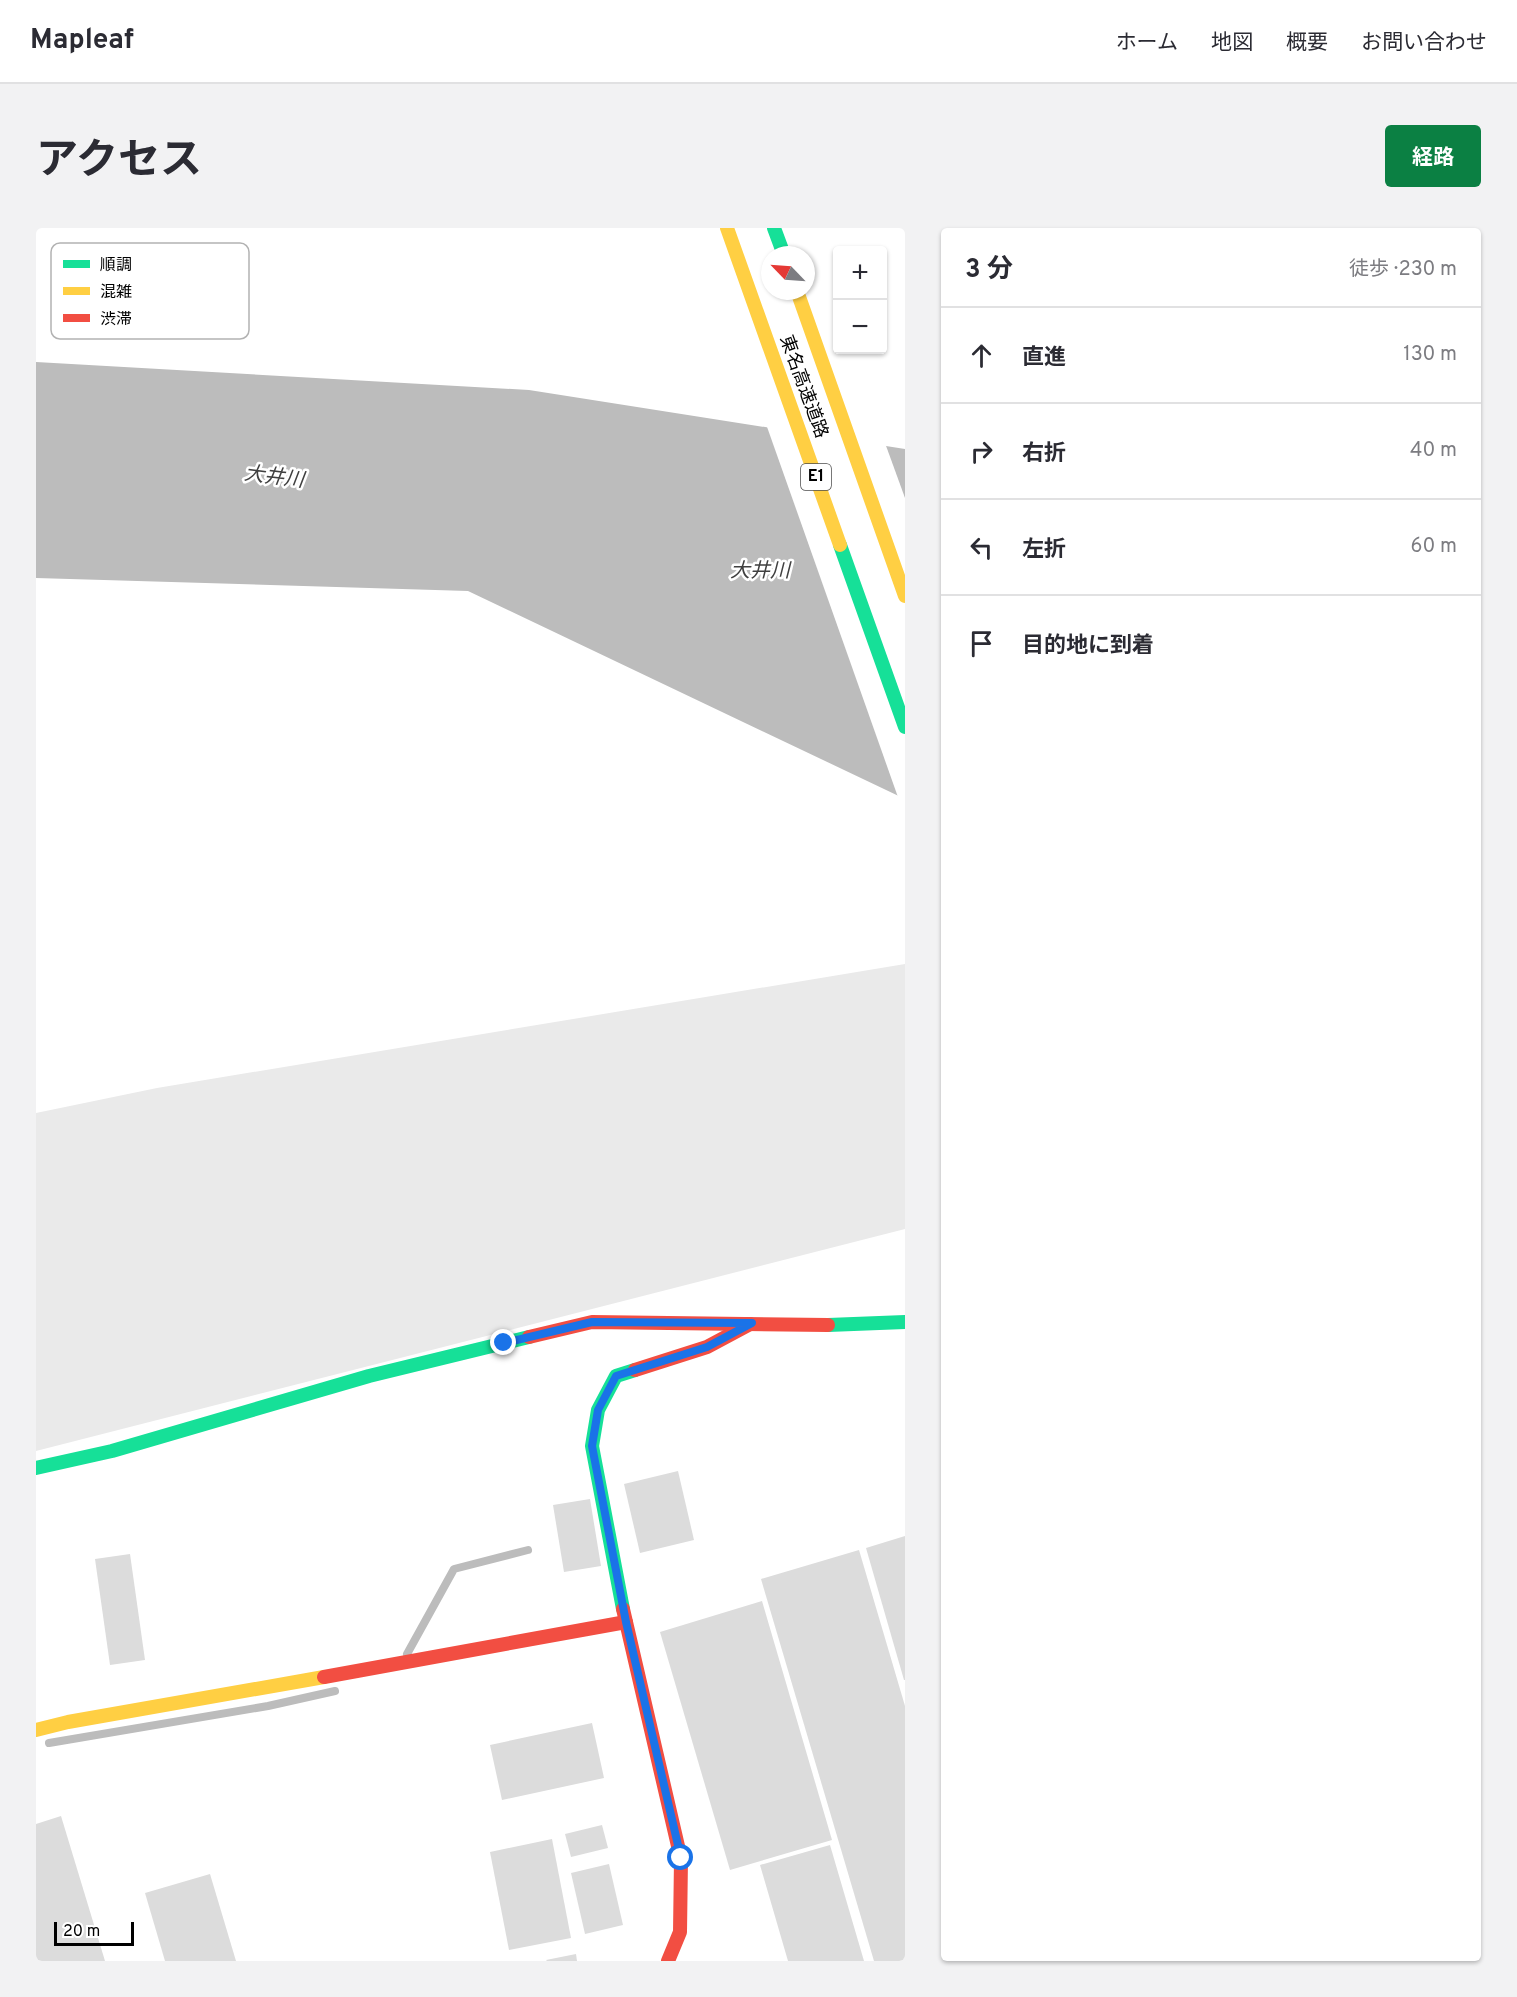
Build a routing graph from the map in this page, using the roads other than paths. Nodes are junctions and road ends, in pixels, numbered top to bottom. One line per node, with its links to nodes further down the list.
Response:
1 (727, 228): 6 (main road, 東名高速道路 / E1)
2 (774, 228): 3 (main road)
3 (781, 246)
4 (800, 300): 5 (main road, 東名高速道路 / E1)
5 (905, 596)
6 (905, 727)
7 (905, 1322): 8 (main road)
8 (752, 1323): 9 (main road); 10 (main road)
9 (36, 1468)
10 (626, 1622): 11 (main road); 12 (main road)
11 (36, 1730)
12 (669, 1961)

